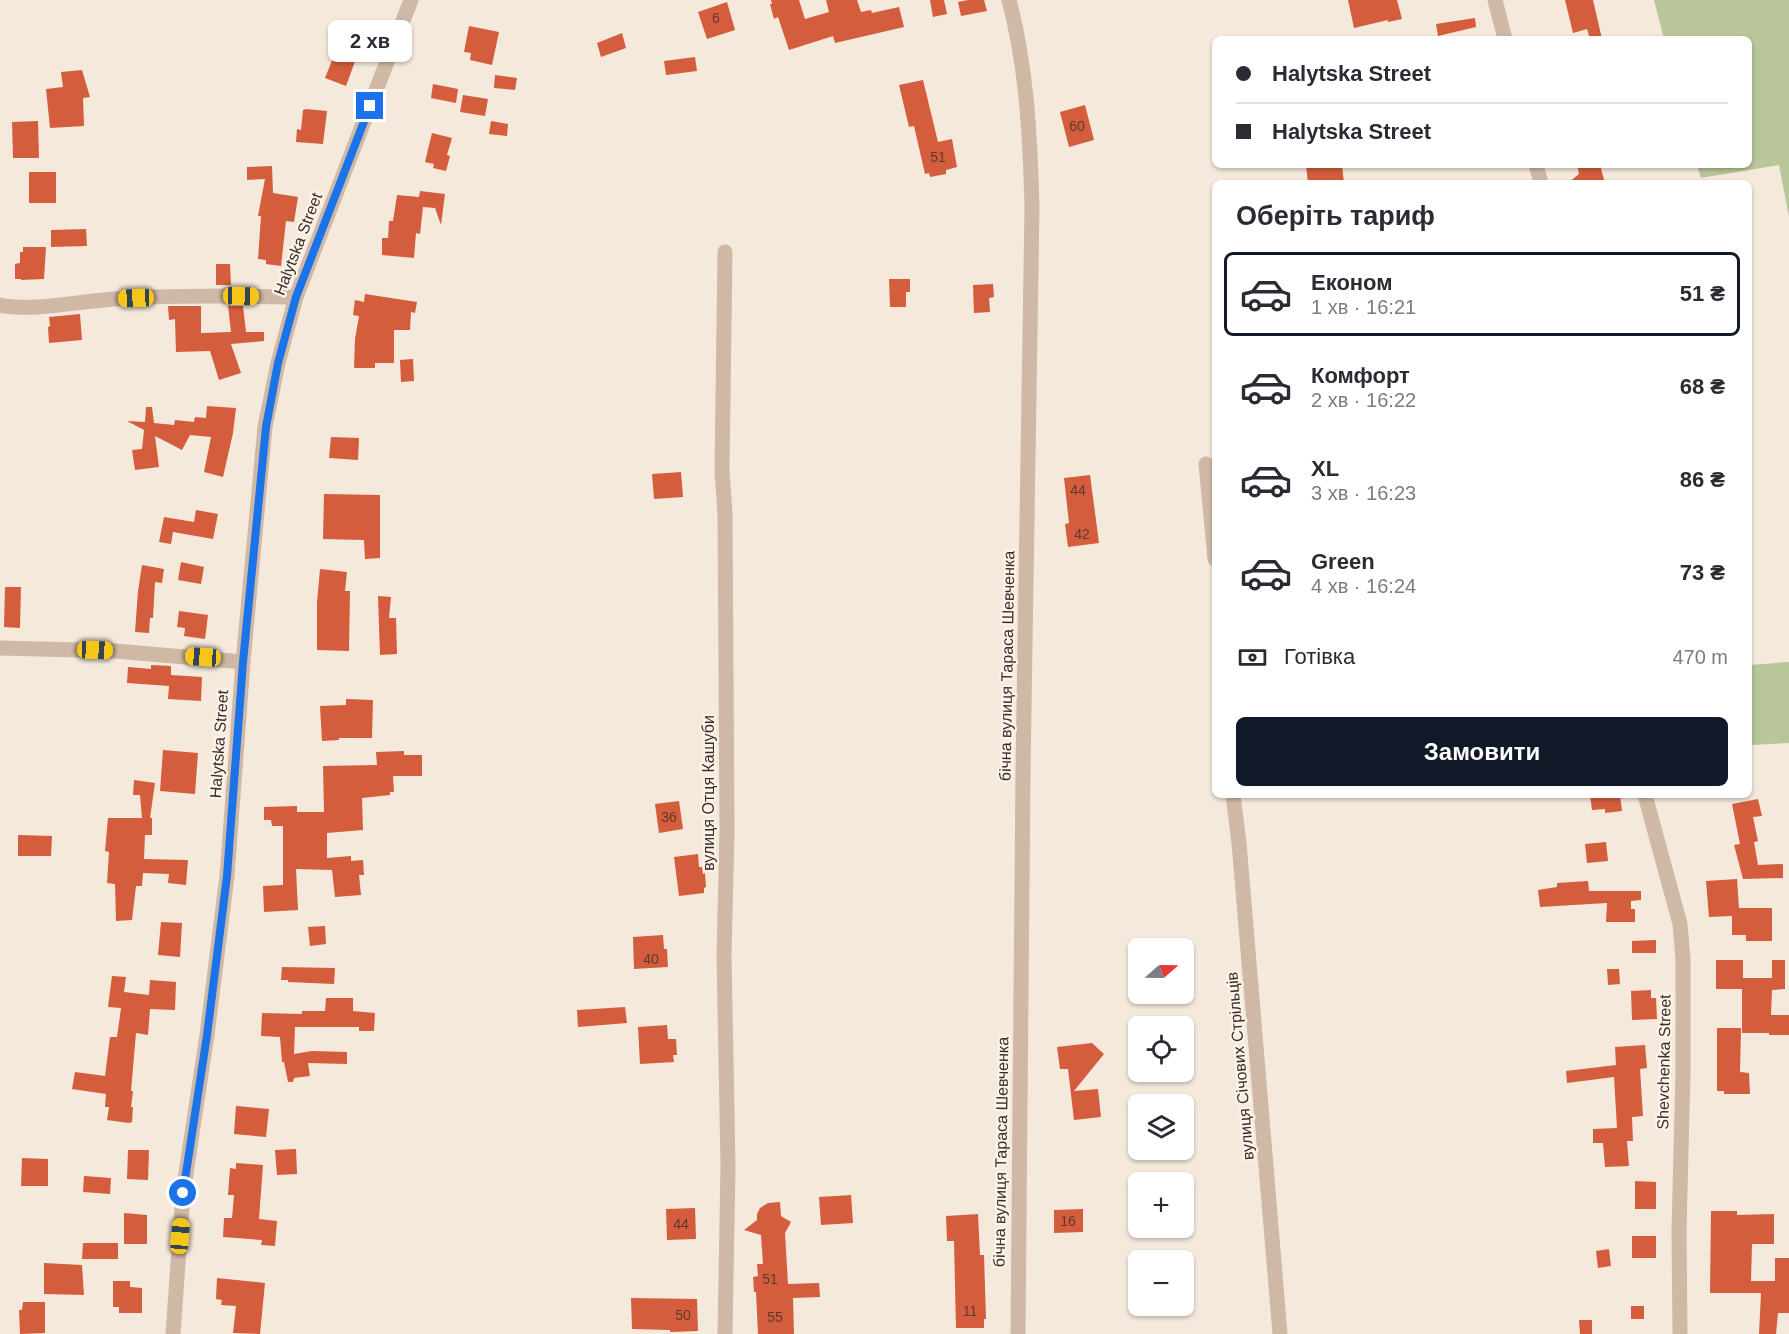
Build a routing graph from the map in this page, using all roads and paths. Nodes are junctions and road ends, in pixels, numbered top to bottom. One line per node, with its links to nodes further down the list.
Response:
1 (411, 0): 6 (street, Halytska Street)
2 (1009, 0): 16 (street, бічна вулиця Тараса Шевченка)
3 (1495, 0): 4 (street)
4 (1504, 36)
5 (725, 252): 15 (street, вулиця Отця Кашуби)
6 (296, 297): 7 (street); 11 (street, Halytska Street)
7 (0, 304)
8 (1206, 464): 9 (street)
9 (1212, 527)
10 (0, 648): 11 (street)
11 (243, 662): 14 (street, Halytska Street)
12 (1233, 798): 17 (street, вулиця Січових Стрільців)
13 (1646, 798): 18 (street, Shevchenka Street)
14 (173, 1334)
15 (725, 1334)
16 (1017, 1334)
17 (1280, 1334)
18 (1680, 1334)

